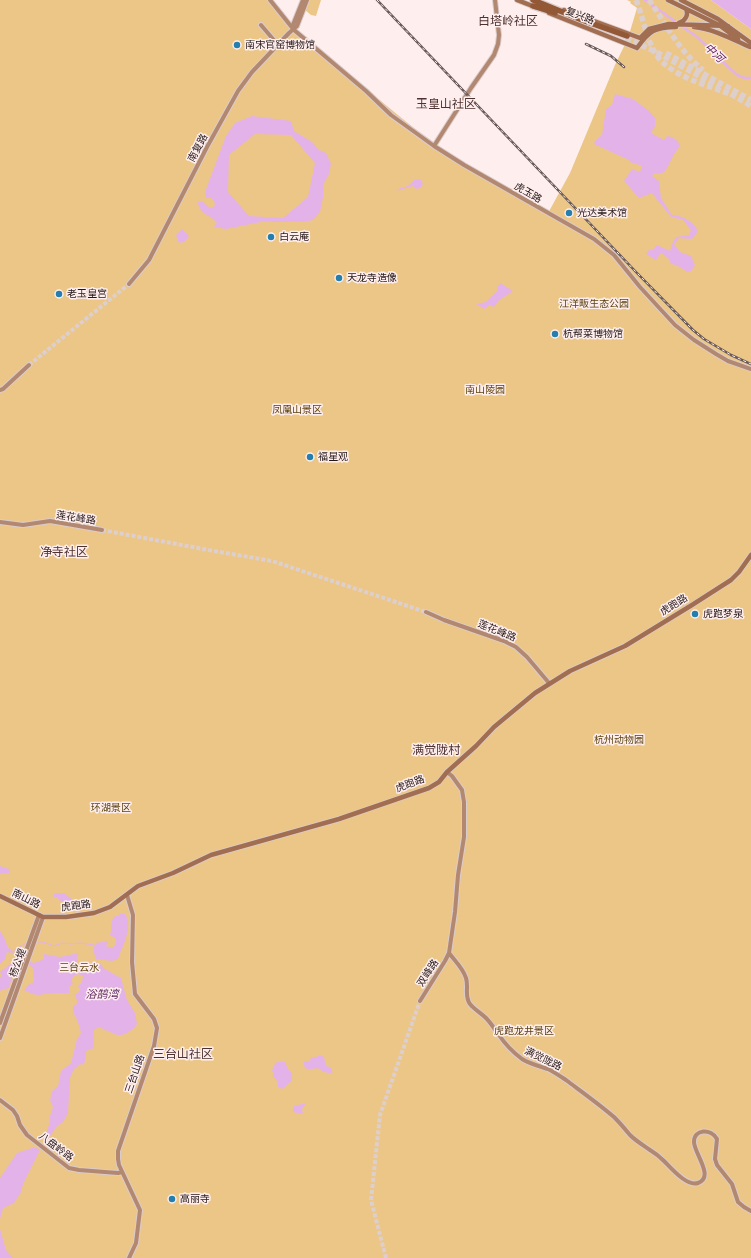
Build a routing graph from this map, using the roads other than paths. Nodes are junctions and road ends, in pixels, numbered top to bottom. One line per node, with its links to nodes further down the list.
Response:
1 (270, 0): 16 (street, 虎玉路)
2 (303, 0): 16 (street)
3 (308, 0): 16 (street, 南复路)
4 (495, 0): 23 (street)
5 (517, 0): 8 (main road, 复兴路)
6 (668, 0): 9 (main road)
7 (681, 0): 10 (main road)
8 (533, 2): 18 (highway); 19 (main road, 复兴路); 22 (main road, 复兴路)
9 (686, 9): 10 (main road); 11 (main road)
10 (717, 23): 14 (main road); 15 (main road); 17 (main road); 21 (main road); 21 (main road)
11 (676, 24): 13 (main road); 14 (main road)
12 (261, 25): 20 (street)
13 (670, 25): 14 (main road); 19 (main road); 22 (main road)
14 (685, 25): 15 (main road)
15 (702, 28): 17 (main road)
16 (294, 30): 20 (street, 南复路); 23 (street, 虎玉路)
17 (723, 34): 21 (main road)
18 (627, 37)
19 (640, 38): 22 (main road)
20 (278, 45): 24 (street, 南复路)
21 (751, 46)
22 (637, 48)
23 (434, 146): 26 (street, 虎玉路)
24 (129, 284)
25 (29, 365): 27 (street)
26 (751, 369)
27 (0, 390)
28 (0, 522): 29 (street, 莲花峰路)
29 (102, 530)
30 (751, 555): 32 (main road, 虎跑路)
31 (426, 612): 32 (street, 莲花峰路)
32 (549, 683): 33 (main road, 虎跑路)
33 (447, 772): 34 (main road, 虎跑路); 37 (street)
34 (127, 895): 36 (main road, 虎跑路); 43 (street, 三台山路)
35 (0, 896): 36 (main road, 南山路)
36 (41, 916): 38 (street, 杨公堤)
37 (448, 953): 39 (street, 双峰路); 44 (street, 满觉陇路)
38 (25, 962): 40 (street, 杨公堤); 41 (street, 杨公堤)
39 (420, 1001)
40 (0, 1023)
41 (0, 1038)
42 (0, 1100): 43 (street, 八盘岭路)
43 (122, 1172): 45 (street, 三台山路)
44 (751, 1211)
45 (129, 1258)

